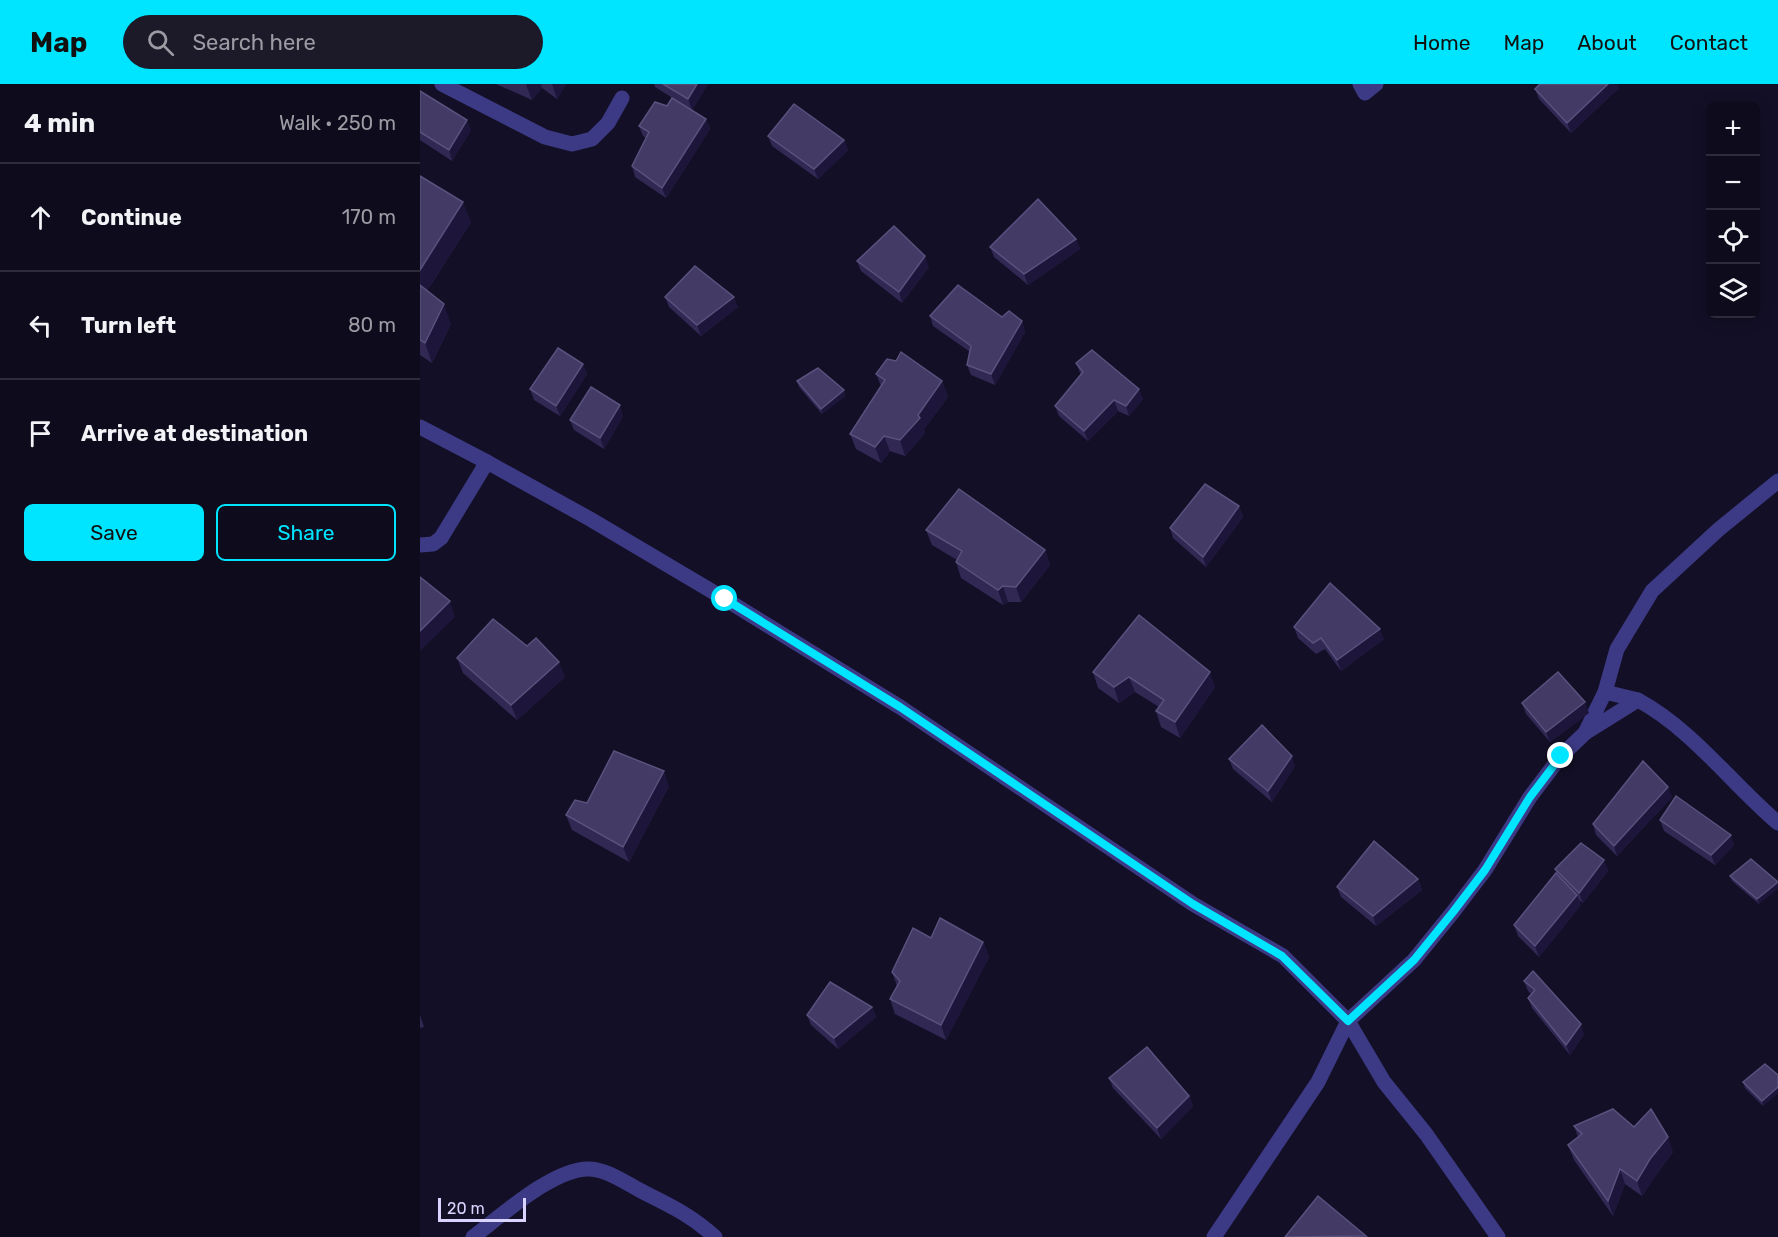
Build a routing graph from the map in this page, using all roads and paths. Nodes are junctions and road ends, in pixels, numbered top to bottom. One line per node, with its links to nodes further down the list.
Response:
1 (442, 84): 4 (street)
2 (1359, 84): 3 (street)
3 (1376, 84)
4 (622, 98)
5 (420, 428): 6 (street)
6 (487, 462): 8 (street); 13 (street)
7 (1778, 481): 9 (street)
8 (420, 545)
9 (1605, 692): 10 (street); 11 (street)
10 (1638, 700): 11 (street); 12 (street)
11 (1585, 733): 13 (street)
12 (1778, 823)
13 (1348, 1021): 16 (street); 17 (street)
14 (473, 1237): 15 (street)
15 (715, 1237)
16 (1214, 1237)
17 (1498, 1237)

